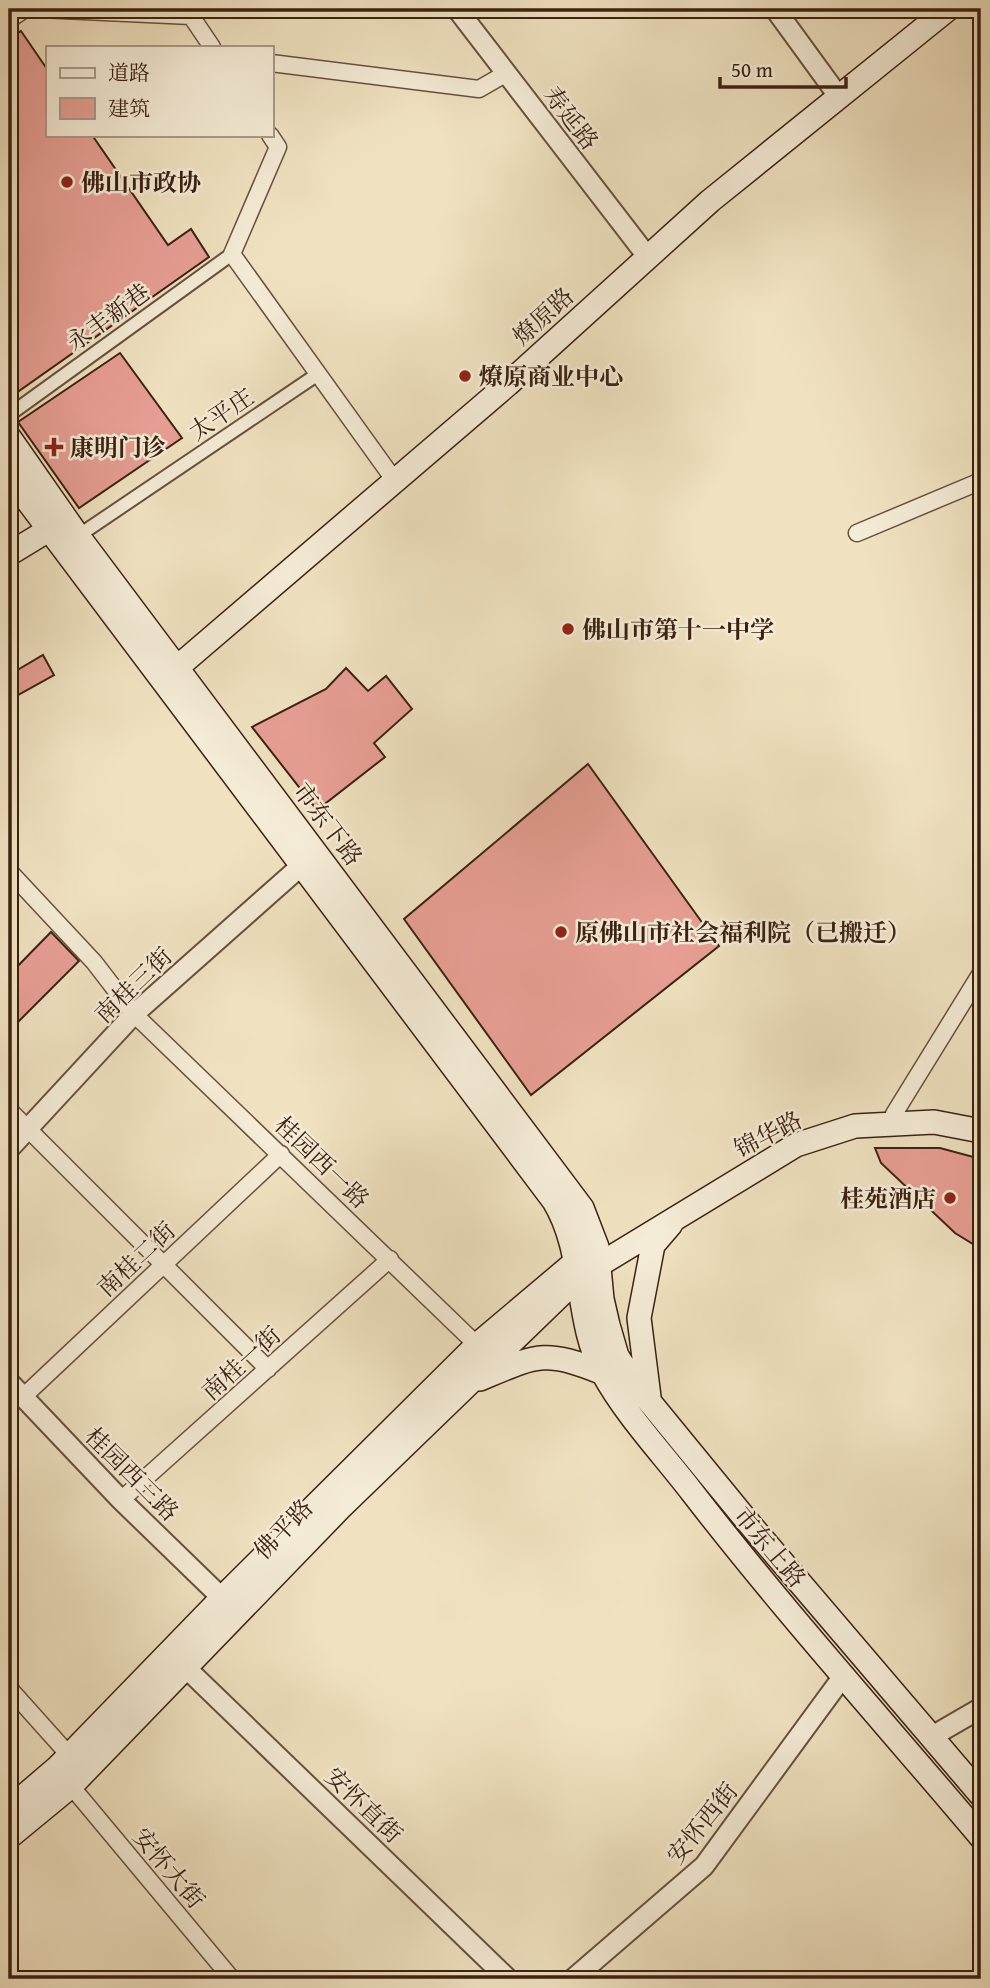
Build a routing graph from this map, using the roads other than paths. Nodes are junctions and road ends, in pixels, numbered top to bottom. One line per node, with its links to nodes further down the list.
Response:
1 (25, 9): 6 (street)
2 (40, 9): 7 (street)
3 (457, 9): 9 (street, 寿延路)
4 (775, 9): 10 (street)
5 (948, 9): 10 (main road, 燎原路)
6 (9, 20)
7 (211, 46)
8 (273, 63): 9 (street)
9 (505, 74): 13 (street, 寿延路)
10 (839, 97): 13 (main road, 燎原路)
11 (271, 136): 12 (street)
12 (232, 254): 14 (street); 15 (street, 永丰新巷)
13 (647, 256): 18 (main road, 燎原路)
14 (318, 374): 18 (street); 20 (street, 太平庄)
15 (9, 415)
16 (9, 437): 20 (main road, 市东下路)
17 (9, 476): 20 (main road, 市东下路)
18 (396, 481): 23 (main road, 燎原路)
19 (981, 481): 21 (street)
20 (64, 528): 22 (main road); 23 (main road, 市东下路)
21 (857, 533)
22 (9, 554)
23 (170, 674): 24 (main road, 市东下路); 36 (main road, 市东下路)
24 (301, 866): 27 (street, 南桂三街); 39 (main road, 市东下路)
25 (9, 871): 27 (street, 桂园西一路)
26 (981, 973): 29 (street)
27 (135, 1014): 31 (street, 南桂三街); 34 (street, 桂园西一路)
28 (9, 1110): 31 (street)
29 (894, 1114): 30 (main road, 锦华路); 36 (main road, 锦华路)
30 (981, 1120)
31 (28, 1129): 33 (street, 南桂三街); 38 (street)
32 (981, 1131): 35 (main road, 锦华路)
33 (9, 1150)
34 (281, 1154): 37 (street, 桂园西一路); 38 (street, 南桂二街)
35 (678, 1214): 36 (main road, 锦华路); 46 (main road)
36 (598, 1254): 39 (main road, 佛平路); 46 (main road, 市东上路)
37 (390, 1259): 40 (street, 桂园西一路); 41 (street, 南桂一街)
38 (163, 1265): 41 (street); 45 (street, 南桂二街)
39 (577, 1268): 40 (main road, 佛平路); 42 (main road, 市东上路); 44 (main road, 佛平路)
40 (478, 1345): 48 (main road, 佛平路)
41 (268, 1369): 47 (street, 南桂一街)
42 (603, 1373): 44 (main road); 50 (main road, 市东上路)
43 (9, 1382): 45 (street, 桂园西三路)
44 (468, 1384): 49 (main road, 佛平路)
45 (23, 1397): 47 (street, 桂园西三路)
46 (649, 1398): 53 (main road, 市东上路)
47 (121, 1500): 48 (street, 桂园西三路)
48 (222, 1598): 54 (main road, 佛平路)
49 (185, 1667): 55 (main road, 佛平路); 61 (street, 安怀直街)
50 (844, 1675): 59 (main road, 市东上路); 62 (street, 安怀西街)
51 (9, 1688): 54 (street)
52 (981, 1709): 53 (street)
53 (931, 1737): 56 (main road, 市东上路)
54 (69, 1755): 57 (main road, 佛平路)
55 (71, 1786): 58 (main road, 佛平路); 60 (street, 安怀大街)
56 (981, 1795)
57 (9, 1809)
58 (9, 1837)
59 (981, 1837)
60 (232, 1979)
61 (509, 1979)
62 (573, 1979)

